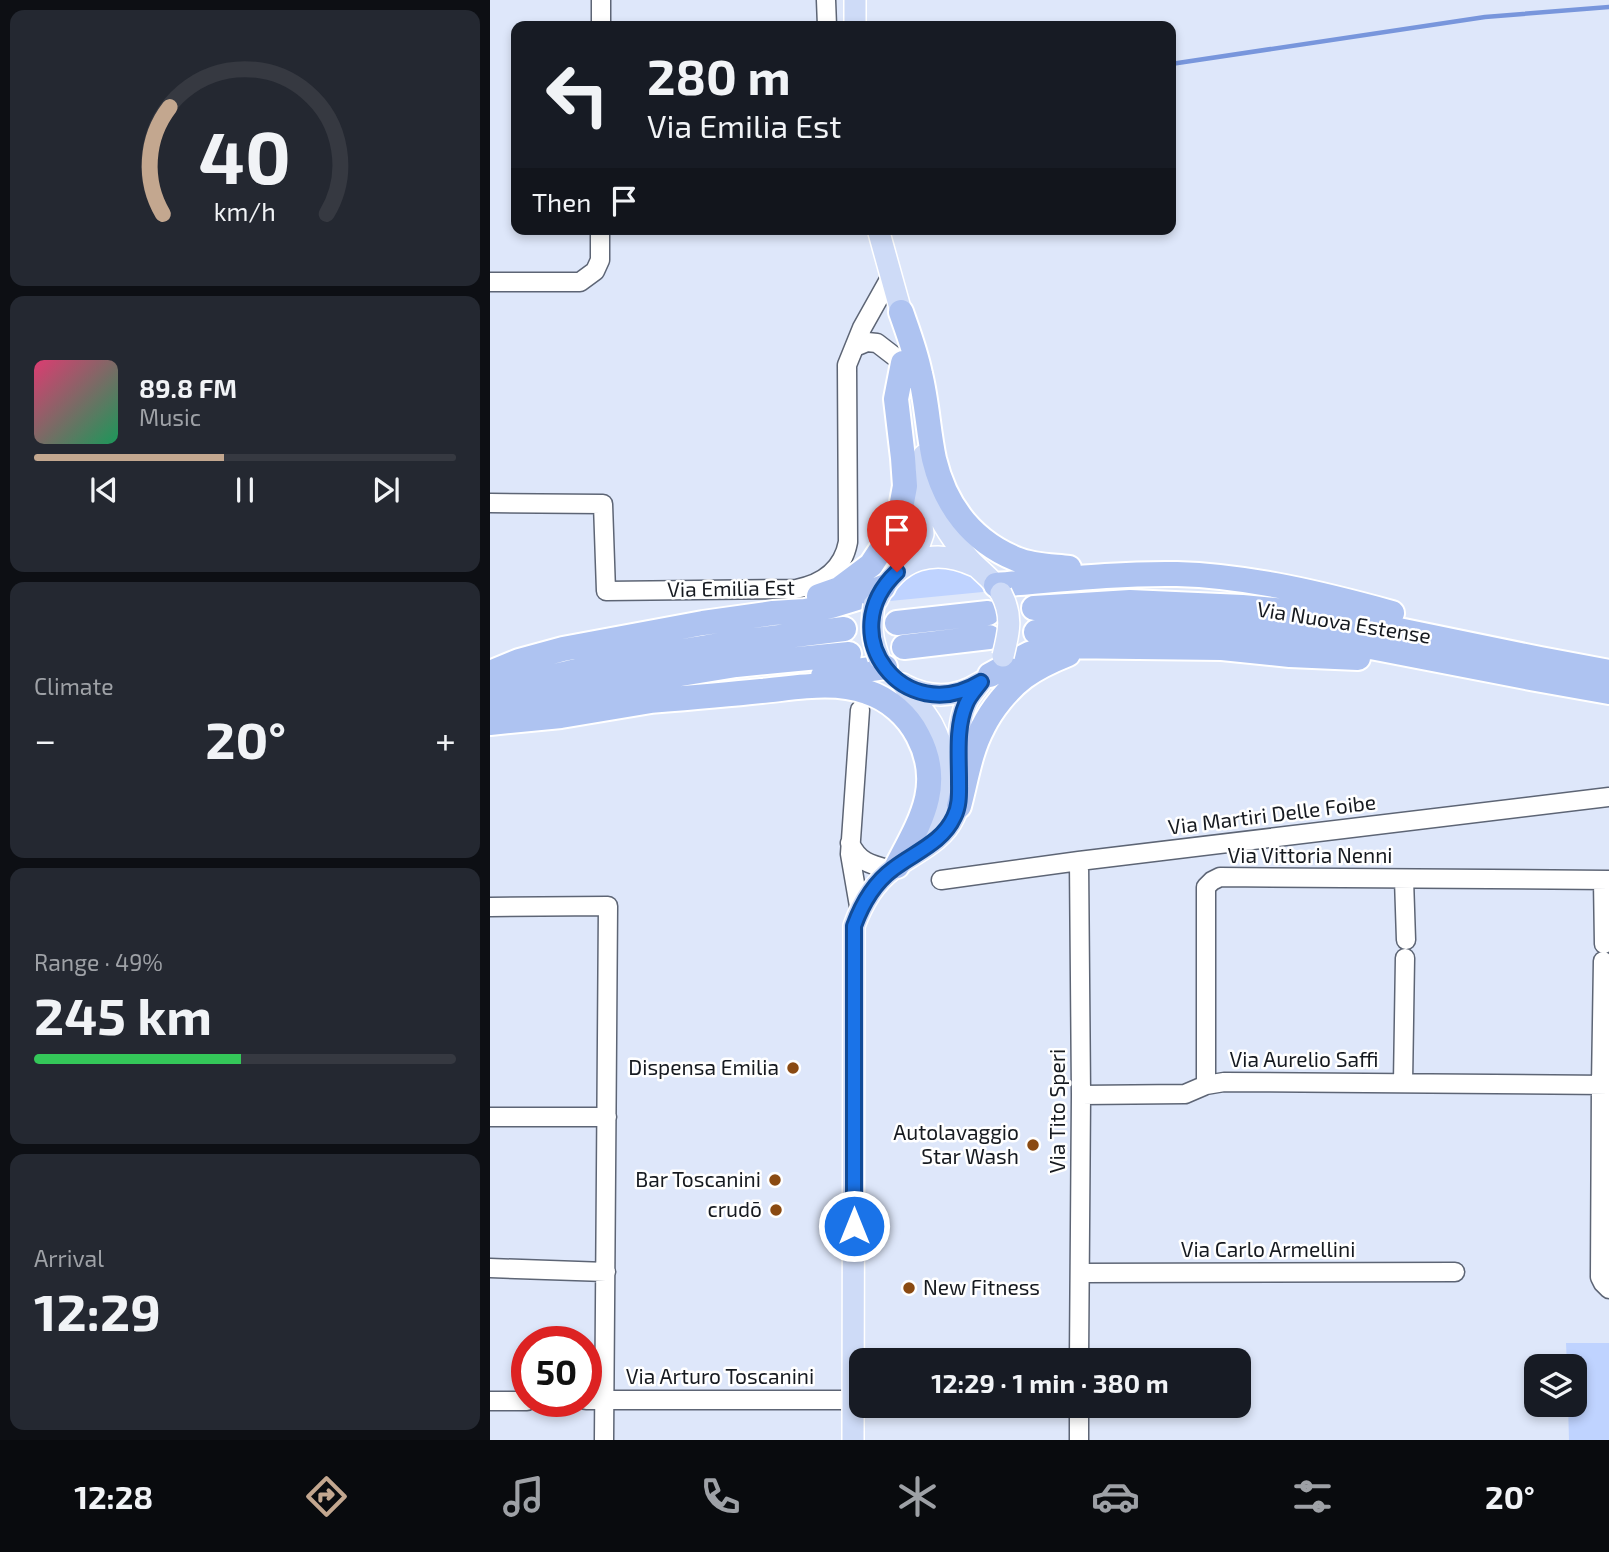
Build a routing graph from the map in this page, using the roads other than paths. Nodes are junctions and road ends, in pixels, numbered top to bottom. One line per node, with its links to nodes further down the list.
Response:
1 (601, 0): 4 (street)
2 (826, 0): 5 (street)
3 (855, 0): 6 (main road)
4 (601, 21)
5 (827, 21)
6 (855, 21)
7 (600, 235): 10 (street)
8 (880, 235): 9 (main road)
9 (889, 272): 11 (main road); 12 (street); 13 (main road)
10 (490, 282)
11 (901, 312): 16 (main road); 17 (highway)
12 (855, 347): 13 (street); 14 (street, Via Emilia Est)
13 (903, 363): 15 (main road); 19 (highway)
14 (490, 503)
15 (909, 564): 16 (main road); 18 (main road)
16 (976, 567): 23 (main road)
17 (1126, 574): 23 (highway); 29 (highway)
18 (879, 596): 19 (highway); 28 (main road, bridge)
19 (772, 613): 24 (highway)
20 (1035, 620): 29 (highway, Via Nuova Estense)
21 (897, 623): 23 (highway)
22 (844, 628): 34 (highway)
23 (993, 634): 25 (highway); 26 (highway); 33 (main road); 41 (main road)
24 (616, 640): 31 (highway); 32 (highway)
25 (904, 647)
26 (1103, 647): 29 (highway); 41 (highway)
27 (849, 654): 38 (highway)
28 (882, 663): 33 (main road); 36 (highway)
29 (1538, 669): 30 (highway, Via Nuova Estense); 35 (highway, Via Nuova Estense)
30 (1609, 671)
31 (490, 673)
32 (490, 682)
33 (903, 684): 44 (main road)
34 (490, 691)
35 (1609, 692)
36 (649, 701): 39 (highway); 44 (highway)
37 (860, 710): 42 (street)
38 (490, 712)
39 (490, 723)
40 (1609, 797): 43 (street, Via Martiri Delle Foibe)
41 (959, 806): 44 (main road)
42 (850, 843): 44 (street); 49 (street)
43 (1079, 862): 46 (street, Via Martiri Delle Foibe); 54 (street, Via Tito Speri)
44 (894, 868): 49 (main road)
45 (1404, 879): 47 (street, Via Vittoria Nenni); 50 (street, Via Vittoria Nenni); 52 (street, Via Vittoria Nenni)
46 (941, 880)
47 (1606, 880): 53 (street, Via Vittoria Nenni)
48 (490, 908): 56 (street)
49 (859, 912): 63 (main road)
50 (1406, 949): 51 (street, Via Aurelio Saffi)
51 (1403, 1083): 52 (street, Via Aurelio Saffi); 53 (street, Via Aurelio Saffi)
52 (1206, 1085): 54 (street, Via Aurelio Saffi)
53 (1605, 1085): 61 (street)
54 (1081, 1095): 60 (street, Via Tito Speri)
55 (490, 1117): 56 (street)
56 (607, 1117): 58 (street)
57 (490, 1268): 58 (street)
58 (606, 1272): 62 (street)
59 (1455, 1272): 60 (street, Via Carlo Armellini)
60 (1080, 1273): 64 (street, Via Tito Speri)
61 (1609, 1289)
62 (601, 1326)
63 (853, 1348)
64 (1079, 1348)
65 (849, 1399): 66 (street, Via Arturo Toscanini)
66 (602, 1400)
67 (490, 1401): 68 (street)
68 (511, 1401)
69 (599, 1417): 72 (street)
70 (853, 1418): 73 (main road)
71 (1079, 1418): 74 (street)
72 (604, 1440)
73 (853, 1440)
74 (1079, 1440)

